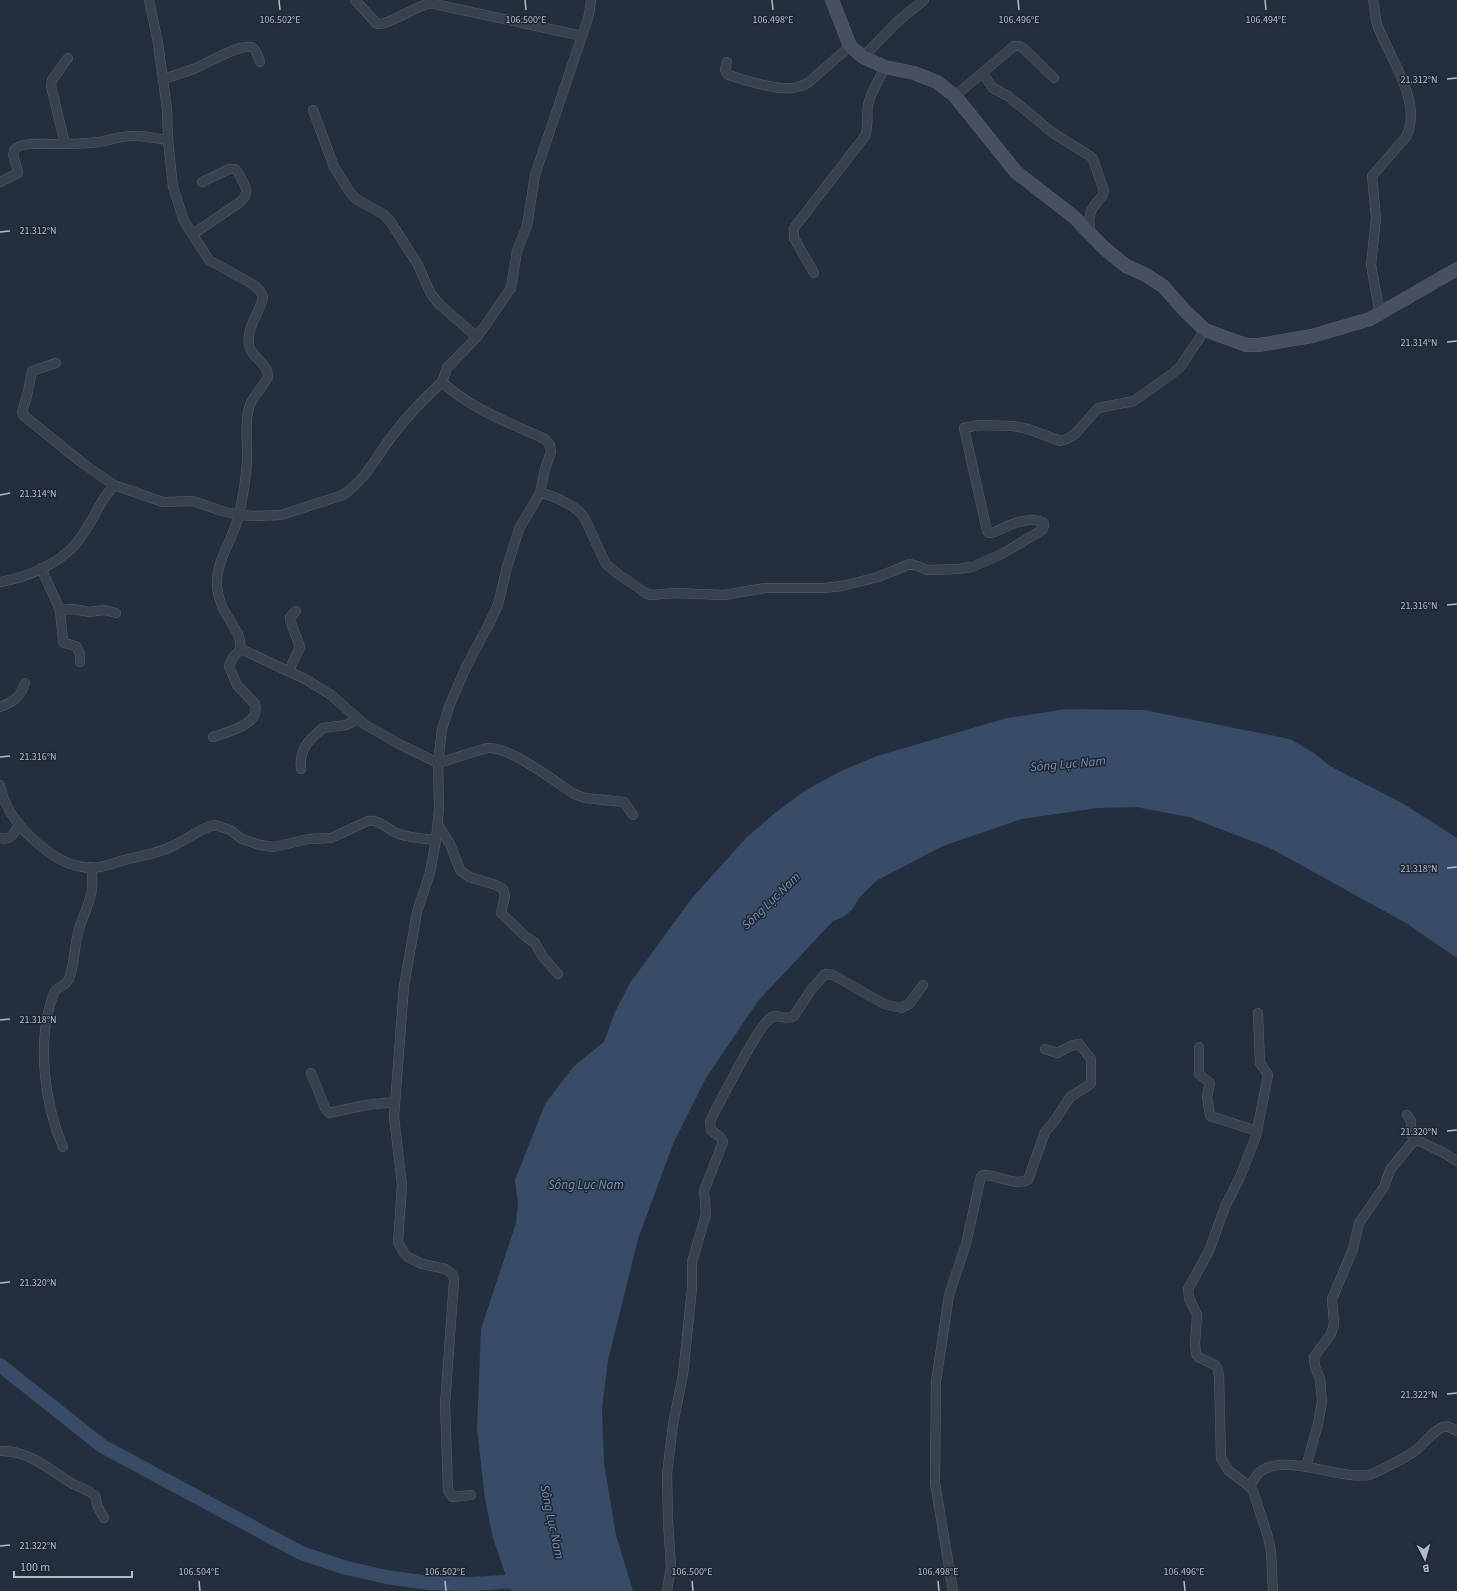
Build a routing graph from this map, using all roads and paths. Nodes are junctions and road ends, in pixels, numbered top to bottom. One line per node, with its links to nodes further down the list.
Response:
1 (149, 0): 16 (street)
2 (355, 0): 7 (street)
3 (591, 0): 7 (street)
4 (832, 0): 8 (street)
5 (924, 0): 9 (street)
6 (1374, 0): 27 (street)
7 (582, 36): 29 (street)
8 (850, 46): 9 (street); 12 (street)
9 (864, 56): 13 (street)
10 (68, 58): 20 (street)
11 (260, 62): 16 (street)
12 (727, 62)
13 (885, 67): 17 (street); 26 (street)
14 (982, 73): 15 (street); 17 (street); 24 (street)
15 (1054, 78)
16 (163, 79): 19 (street)
17 (955, 96): 24 (street)
18 (313, 110): 29 (street)
19 (168, 140): 20 (street); 23 (street)
20 (65, 144): 21 (street)
21 (0, 182)
22 (202, 182): 23 (street)
23 (193, 234): 34 (street)
24 (1091, 234): 28 (street)
25 (1457, 269): 27 (street)
26 (814, 273)
27 (1380, 314): 28 (street)
28 (1205, 330): 33 (street)
29 (477, 337): 31 (street)
30 (56, 363): 32 (street)
31 (442, 382): 33 (street); 34 (street)
32 (114, 486): 34 (street); 35 (street)
33 (540, 493): 47 (street)
34 (239, 515): 40 (street)
35 (41, 568): 36 (street); 37 (street)
36 (0, 582)
37 (60, 610): 39 (street); 41 (street)
38 (296, 611): 42 (street)
39 (116, 613)
40 (241, 649): 42 (street); 46 (street)
41 (80, 662)
42 (289, 670): 45 (street)
43 (25, 683): 44 (street)
44 (0, 707)
45 (358, 719): 47 (street); 48 (street)
46 (213, 737)
47 (438, 763): 50 (street); 52 (street)
48 (301, 769)
49 (0, 785): 51 (street)
50 (633, 815)
51 (19, 824): 53 (street); 55 (street)
52 (438, 824): 54 (street); 56 (street)
53 (0, 838)
54 (436, 840): 55 (street); 62 (street)
55 (91, 868): 66 (street)
56 (558, 974)
57 (923, 986): 74 (street)
58 (1258, 1013): 64 (street)
59 (1198, 1047): 64 (street)
60 (1045, 1049): 75 (street)
61 (311, 1073): 62 (street)
62 (395, 1102): 72 (street)
63 (1406, 1115): 65 (street)
64 (1257, 1131): 71 (street)
65 (1417, 1140): 67 (street); 70 (street)
66 (63, 1147)
67 (1457, 1161)
68 (1457, 1431): 70 (street)
69 (0, 1451): 73 (street)
70 (1306, 1467): 71 (street)
71 (1250, 1487): 76 (street)
72 (471, 1495)
73 (104, 1518)
74 (667, 1591)
75 (953, 1591)
76 (1273, 1591)

